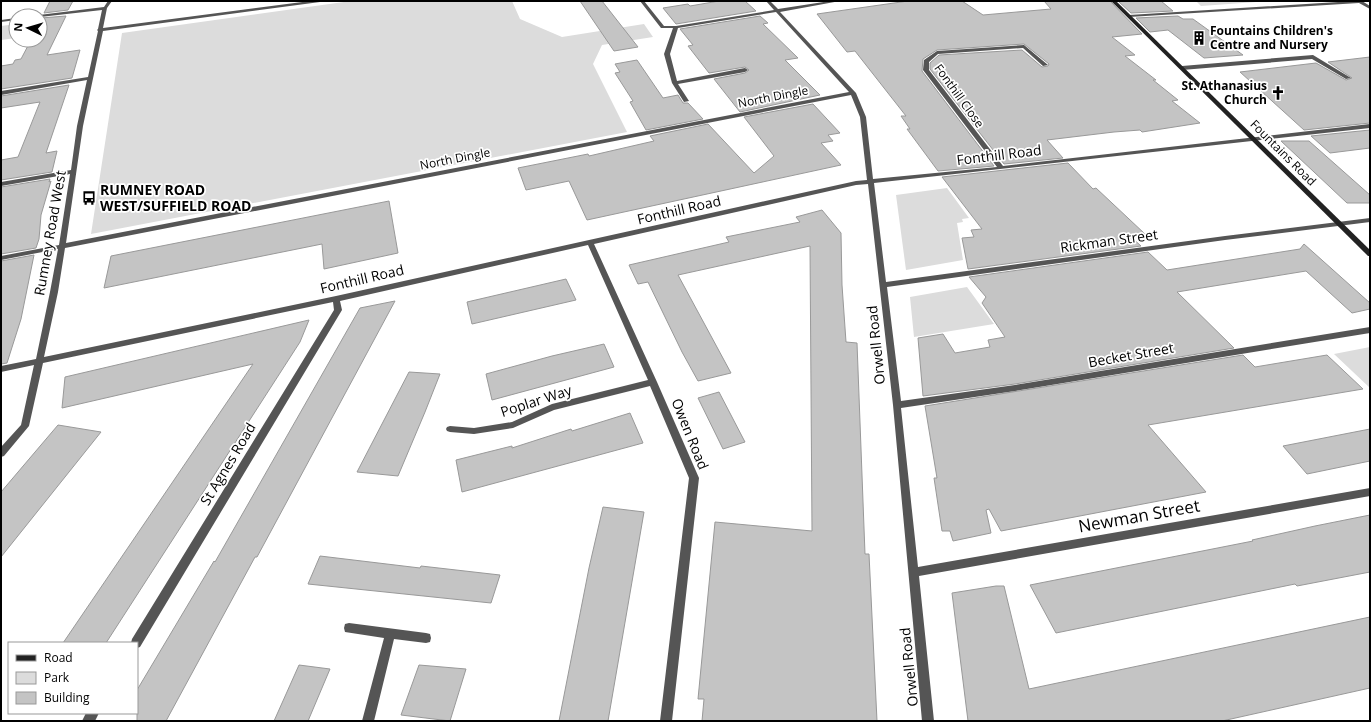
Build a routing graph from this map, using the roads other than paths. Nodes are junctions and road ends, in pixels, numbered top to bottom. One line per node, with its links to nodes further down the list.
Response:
1 (110, 1): 8 (street)
2 (320, 1): 14 (street)
3 (642, 1): 13 (street)
4 (768, 1): 10 (street, Orwell Road)
5 (838, 1): 10 (street)
6 (1113, 1): 12 (street, Fountains Road)
7 (1359, 2): 9 (street); 12 (street)
8 (105, 8): 11 (street); 14 (street, Rumney Road West)
9 (1370, 8)
10 (778, 11): 13 (street); 22 (street, Orwell Road)
11 (48, 15)
12 (1129, 16): 16 (street, Fountains Road)
13 (676, 27): 20 (street)
14 (99, 30): 18 (street, Rumney Road West)
15 (1045, 65): 26 (street, Fonthill Close)
16 (1182, 68): 19 (street); 25 (street, Fountains Road)
17 (745, 70): 20 (street)
18 (89, 78): 21 (street); 27 (street, Rumney Road West)
19 (1348, 78)
20 (674, 82): 23 (street)
21 (1, 93)
22 (853, 93): 28 (street, Orwell Road); 33 (street, North Dingle)
23 (686, 101)
24 (1370, 126): 25 (street, Fonthill Road)
25 (1253, 138): 26 (street, Fonthill Road); 31 (street, Fountains Road)
26 (1001, 168): 28 (street, Fonthill Road)
27 (74, 171): 29 (street); 33 (street, Rumney Road West)
28 (872, 183): 32 (street, Fonthill Road); 36 (street, Orwell Road)
29 (1, 184)
30 (1370, 220): 31 (street, Rickman Street)
31 (1339, 224): 34 (street, Fountains Road); 36 (street, Rickman Street)
32 (590, 243): 37 (street, Fonthill Road); 41 (street, Owen Road)
33 (61, 247): 35 (street, North Dingle); 39 (street, Rumney Road West)
34 (1370, 254)
35 (1, 258)
36 (884, 285): 42 (street, Orwell Road)
37 (336, 299): 39 (street, Fonthill Road); 50 (street, St Agnes Road)
38 (1370, 330): 42 (street, Becket Street)
39 (40, 360): 40 (street, Fonthill Road); 44 (street, Rumney Road West)
40 (1, 369)
41 (653, 382): 43 (street, Poplar Way); 52 (street, Owen Road)
42 (897, 405): 46 (street, Orwell Road)
43 (450, 429)
44 (1, 453)
45 (1370, 492): 46 (street, Newman Street)
46 (913, 572): 53 (street, Orwell Road)
47 (349, 628): 48 (street)
48 (390, 634): 49 (street); 51 (street)
49 (426, 638)
50 (137, 642)
51 (368, 721)
52 (666, 721)
53 (928, 721)

